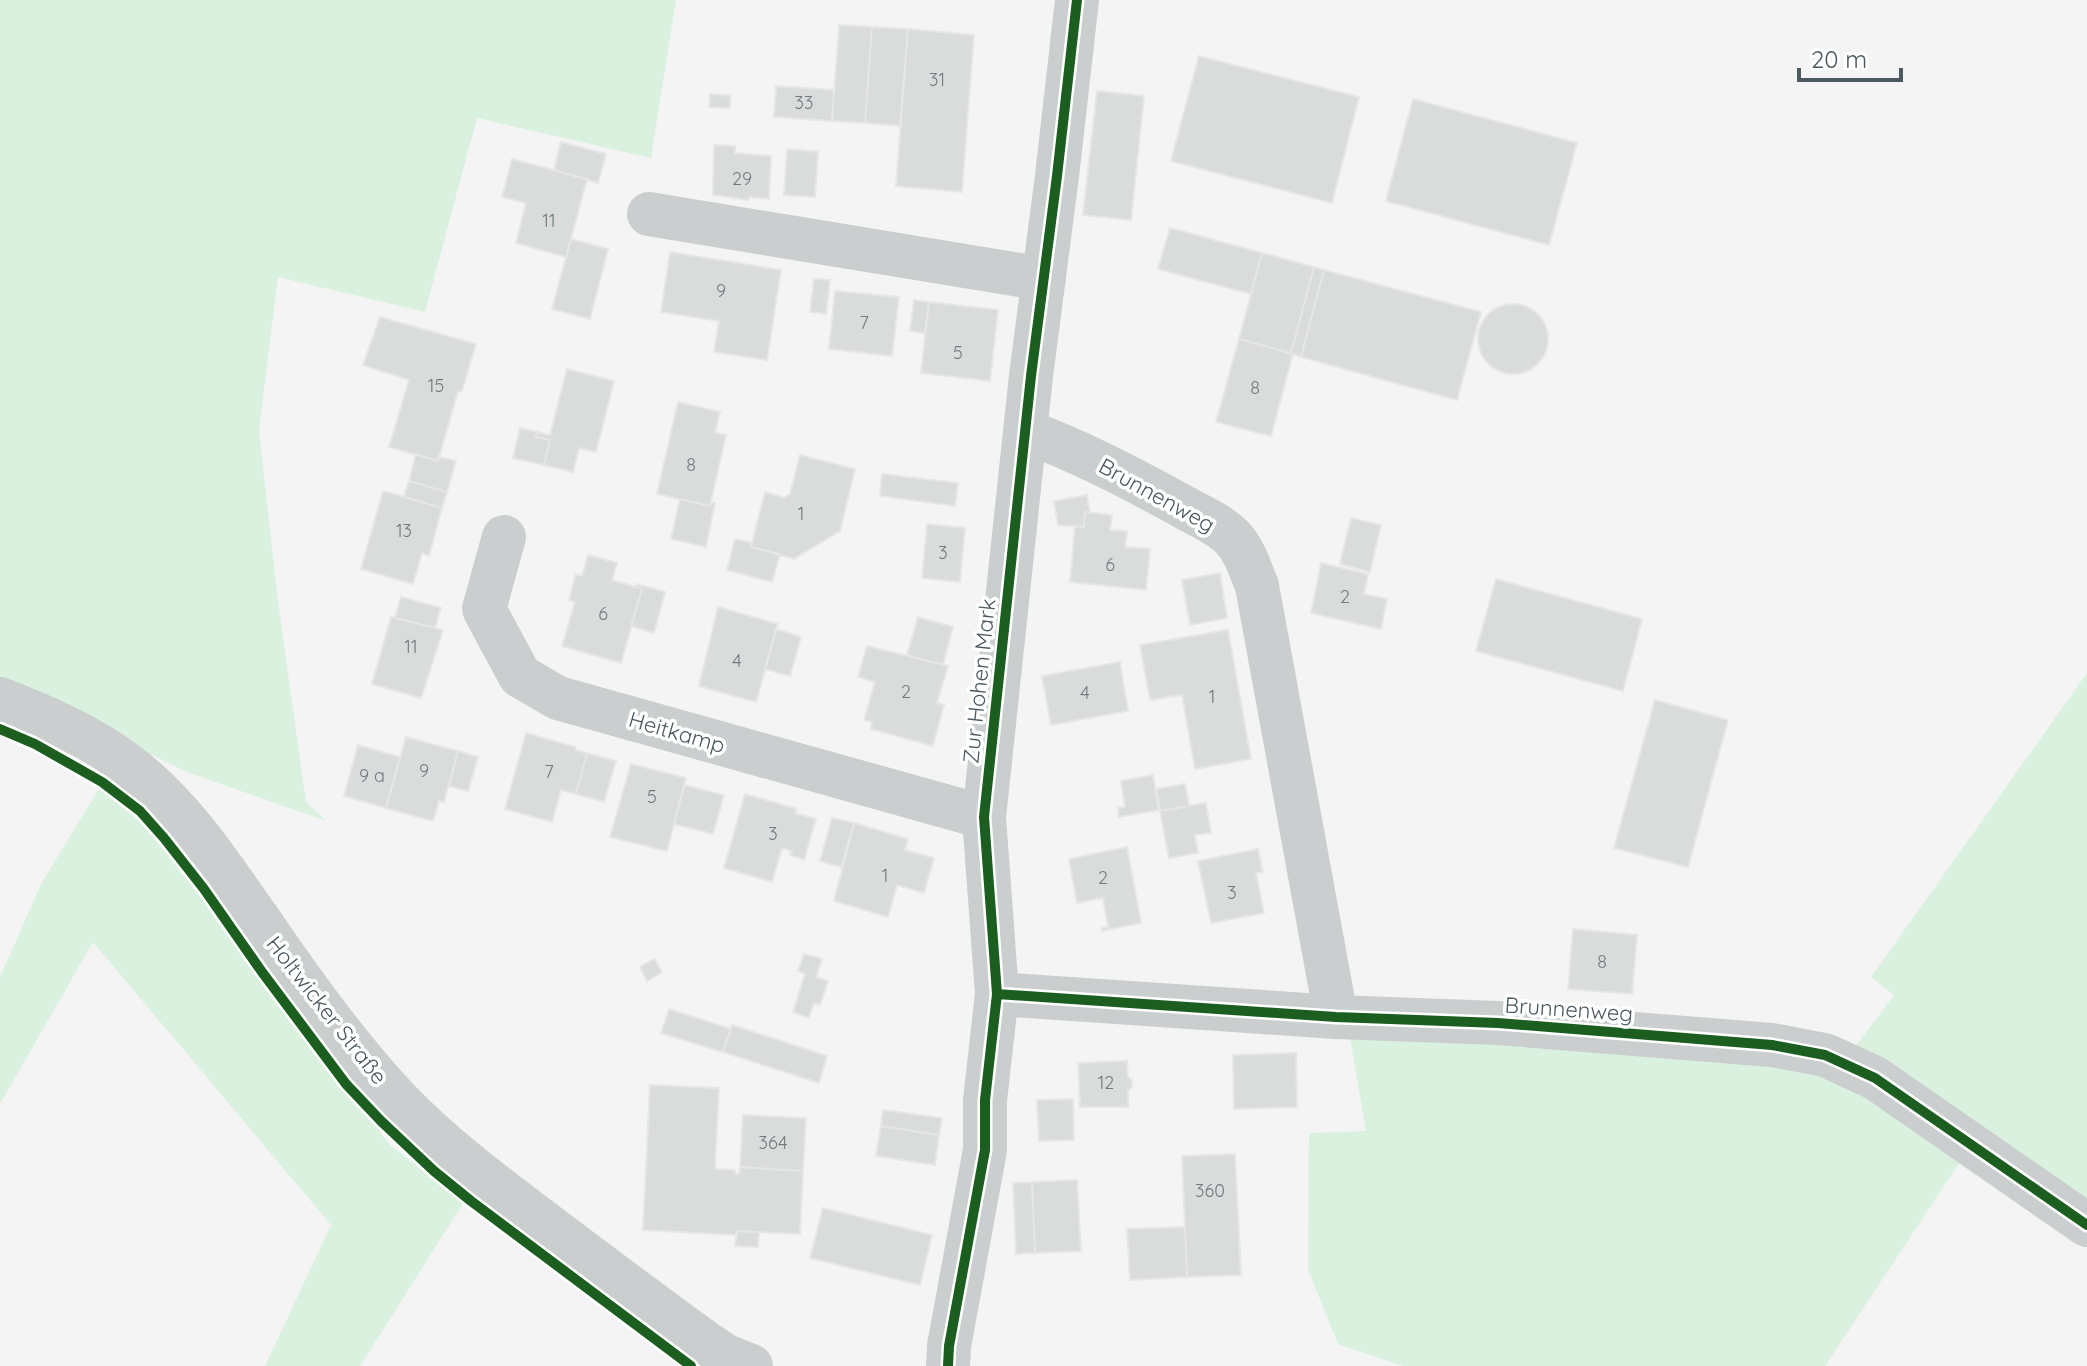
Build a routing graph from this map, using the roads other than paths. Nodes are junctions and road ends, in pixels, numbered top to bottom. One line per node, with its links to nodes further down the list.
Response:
1 (1077, 0): 3 (street, Zur Hohen Mark)
2 (649, 214): 3 (street)
3 (1044, 279): 4 (street, Zur Hohen Mark)
4 (1025, 431): 7 (street, Zur Hohen Mark); 9 (street, Brunnenweg)
5 (504, 537): 7 (street, Heitkamp)
6 (0, 699): 11 (street, Holtwicker Straße)
7 (984, 817): 8 (street, Zur Hohen Mark)
8 (997, 994): 9 (street, Brunnenweg); 12 (street, Zur Hohen Mark)
9 (1336, 1017): 10 (street, Brunnenweg)
10 (2087, 1225)
11 (751, 1366)
12 (948, 1366)

